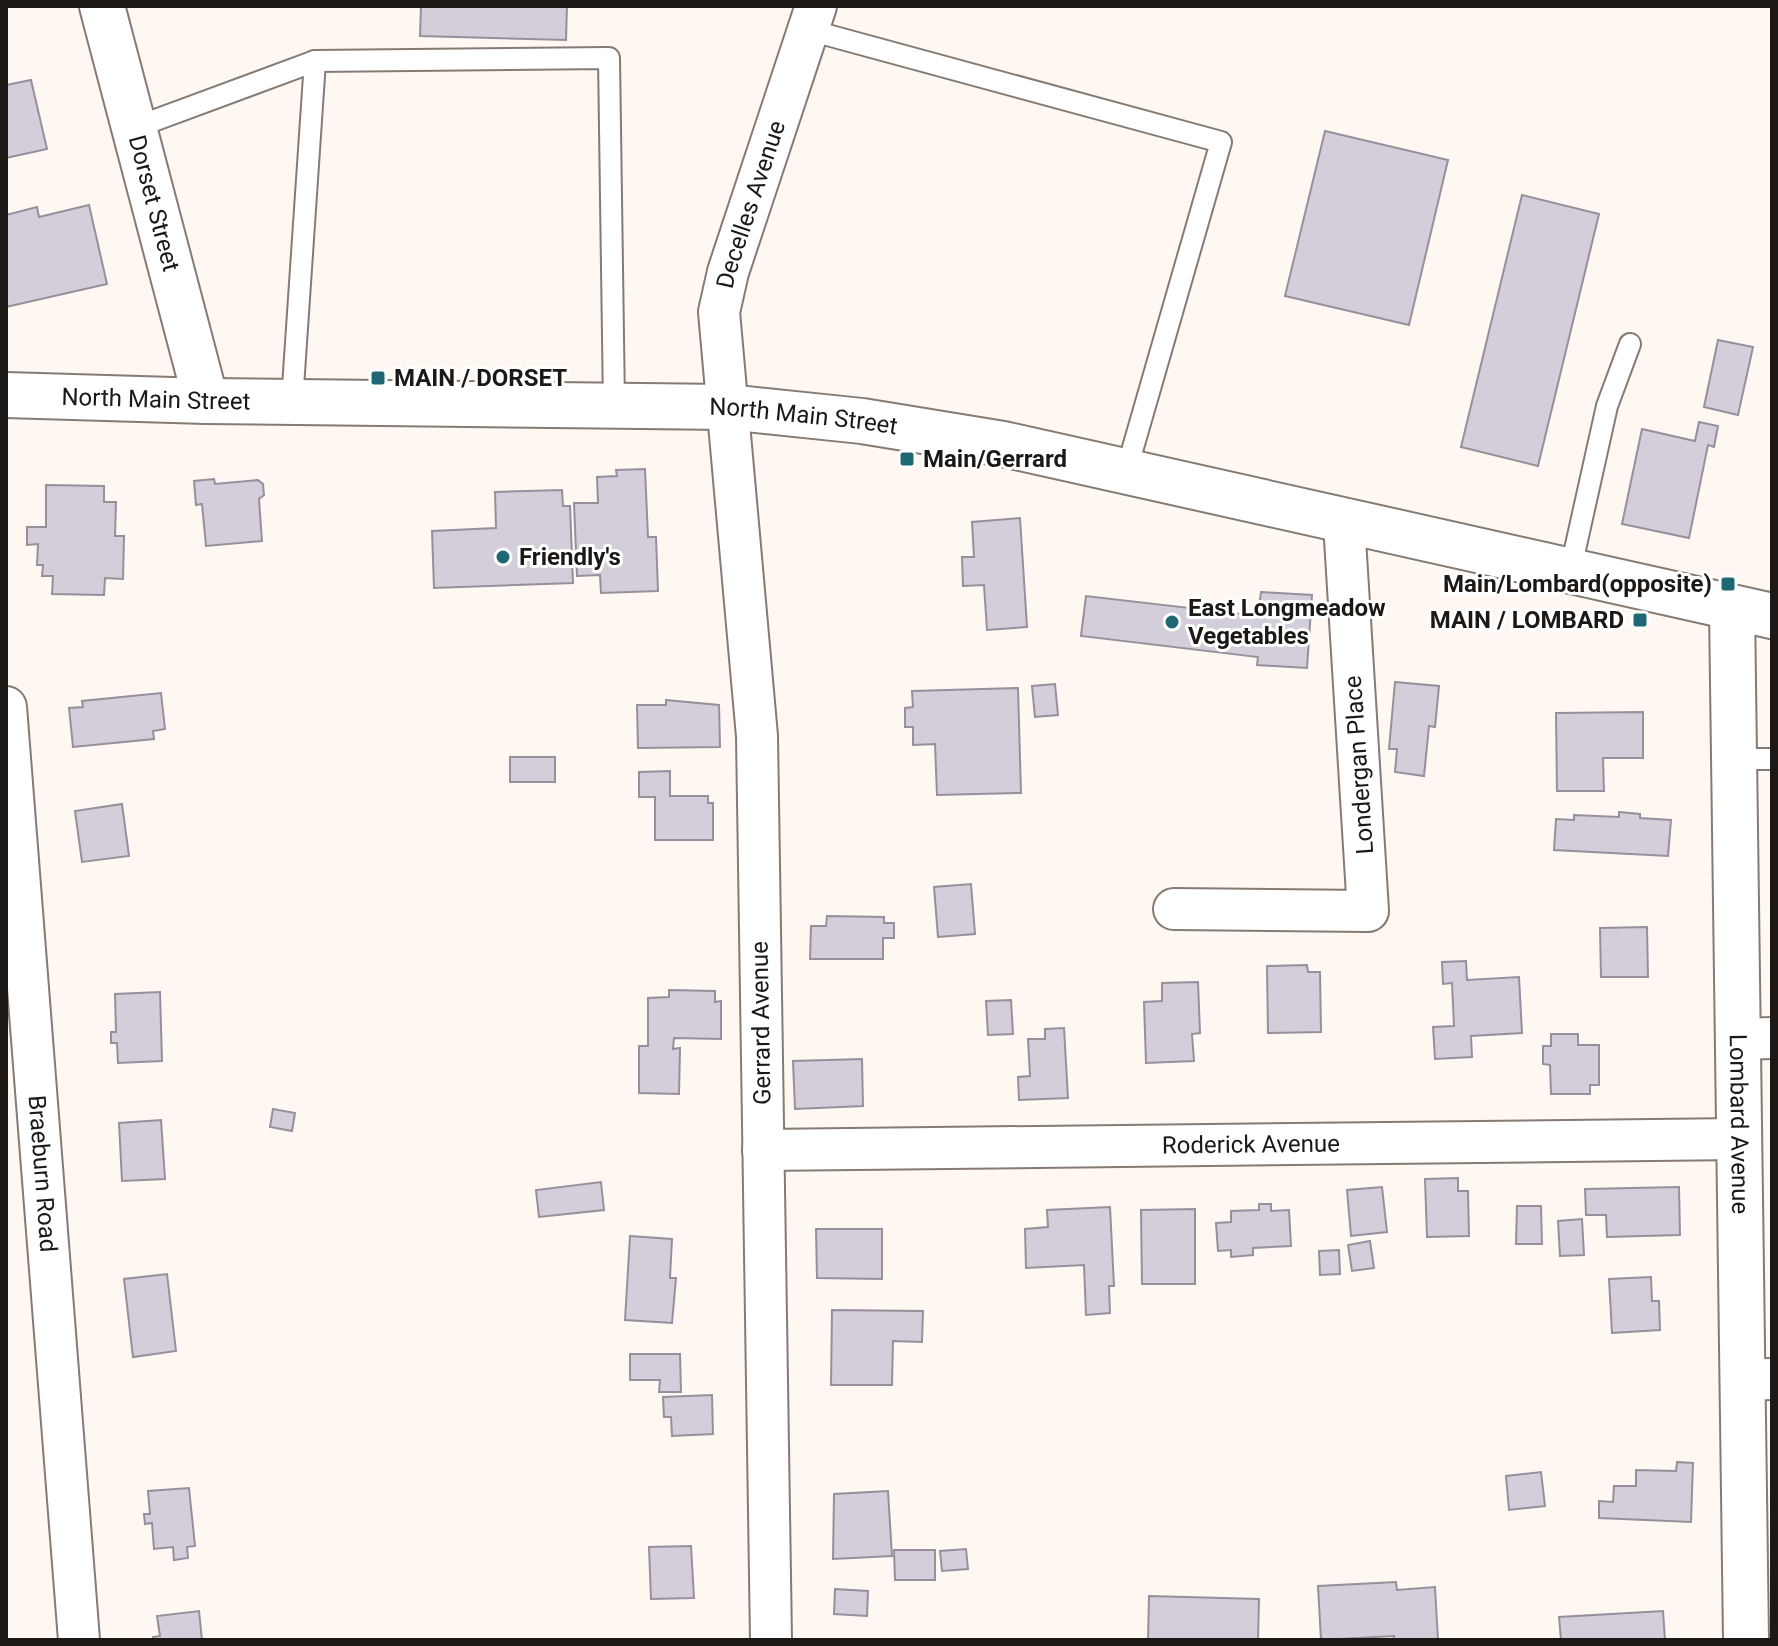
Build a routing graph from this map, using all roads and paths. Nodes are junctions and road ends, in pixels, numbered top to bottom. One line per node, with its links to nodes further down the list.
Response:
1 (102, 6): 4 (main road, Dorset Street)
2 (812, 18): 10 (street, Decelles Avenue); 11 (lane)
3 (315, 61): 4 (lane); 8 (lane); 9 (lane)
4 (134, 128): 7 (main road, Dorset Street)
5 (1630, 344): 13 (lane)
6 (6, 395): 7 (main road, North Main Street)
7 (206, 401): 8 (main road, North Main Street)
8 (292, 402): 9 (main road, North Main Street)
9 (614, 406): 10 (main road, North Main Street)
10 (728, 407): 11 (main road, North Main Street); 20 (street, Gerrard Avenue)
11 (1126, 472): 12 (main road, North Main Street)
12 (1344, 523): 13 (main road, North Main Street); 17 (street, Londergan Place)
13 (1570, 572): 14 (main road, North Main Street)
14 (1752, 612): 16 (main road, Lombard Avenue)
15 (6, 707): 22 (street, Braeburn Road)
16 (1753, 759): 18 (main road, Lombard Avenue)
17 (1174, 909)
18 (1755, 1039): 19 (main road, Lombard Avenue)
19 (1739, 1139): 20 (street, Roderick Avenue); 21 (main road, Lombard Avenue)
20 (763, 1150): 23 (street, Gerrard Avenue)
21 (1757, 1380): 24 (main road, Lombard Avenue)
22 (79, 1640)
23 (771, 1640)
24 (1746, 1640)

